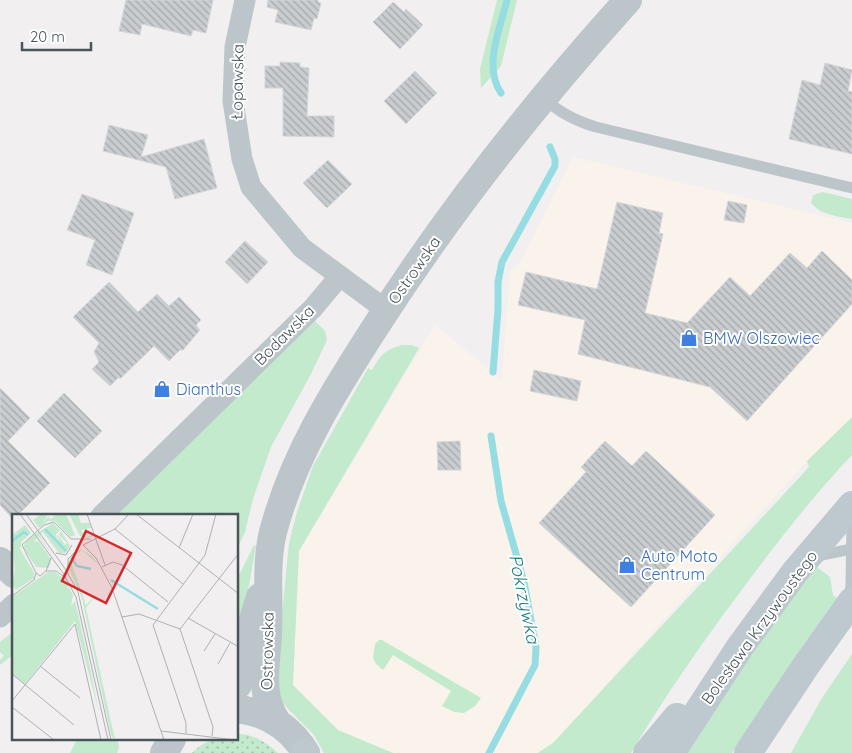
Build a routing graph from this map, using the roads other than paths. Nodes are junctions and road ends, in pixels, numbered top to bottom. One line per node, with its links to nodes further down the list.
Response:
1 (245, 0): 5 (street, Łopawska)
2 (628, 0): 3 (street, Ostrowska)
3 (544, 98): 4 (lane); 6 (street, Ostrowska)
4 (852, 188)
5 (339, 277): 6 (street); 8 (street, Bodawska)
6 (386, 310): 14 (street, Ostrowska)
7 (852, 505): 13 (main road, Bolesława Krzywoustego)
8 (103, 514)
9 (852, 520): 10 (lane)
10 (852, 549): 13 (lane); 15 (lane)
11 (0, 561): 12 (street)
12 (12, 572)
13 (796, 572): 18 (main road, Bolesława Krzywoustego)
14 (267, 577): 20 (street, Ostrowska); 22 (street, Ostrowska)
15 (849, 605): 19 (main road)
16 (12, 606): 17 (street)
17 (0, 617)
18 (740, 647): 28 (main road); 29 (main road, Bolesława Krzywoustego)
19 (807, 664): 30 (main road); 31 (main road)
20 (239, 681)
21 (239, 709): 22 (street)
22 (277, 722): 27 (street)
23 (155, 740): 25 (street)
24 (171, 740): 26 (street)
25 (158, 753)
26 (164, 753)
27 (306, 753)
28 (647, 753)
29 (671, 753)
30 (748, 753)
31 (771, 753)

